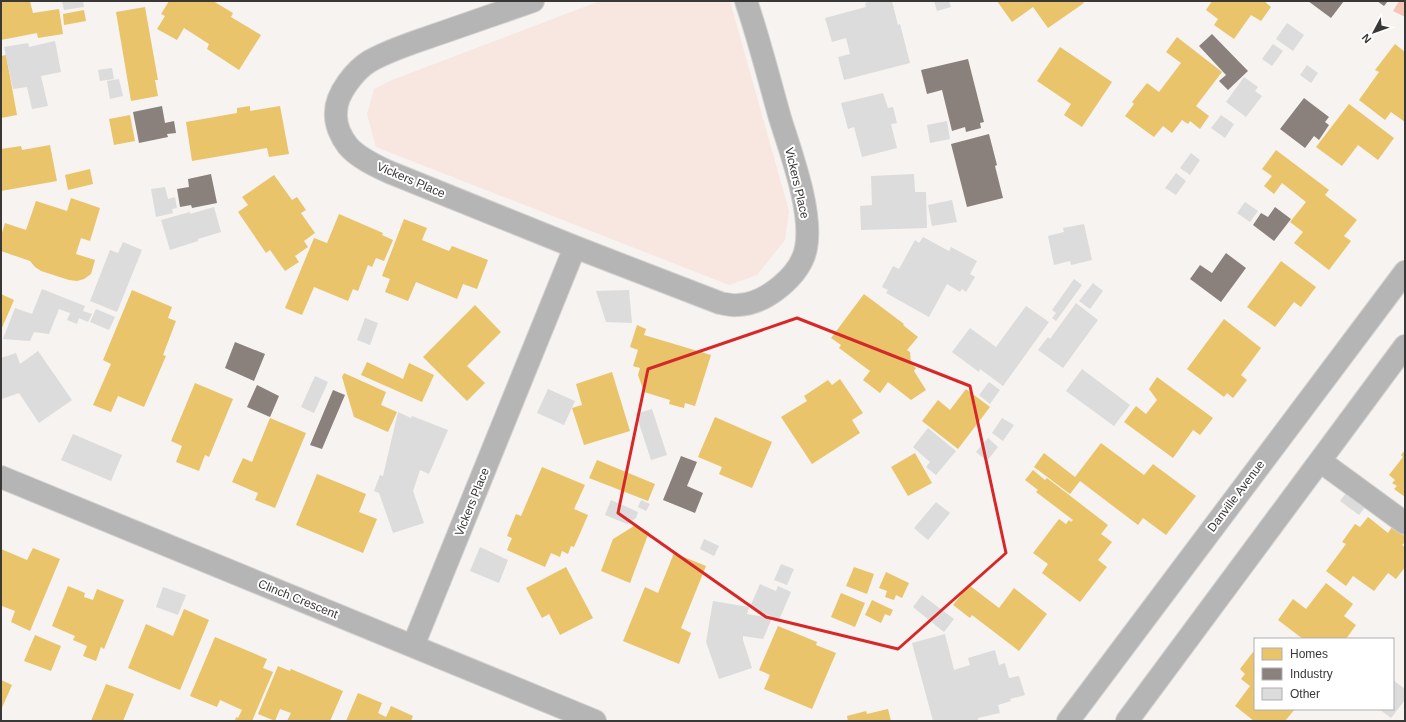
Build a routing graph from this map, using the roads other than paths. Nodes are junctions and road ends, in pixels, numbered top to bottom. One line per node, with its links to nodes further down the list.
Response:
1 (533, 1): 3 (street, Vickers Place)
2 (746, 1): 3 (street, Vickers Place)
3 (575, 247): 9 (street, Vickers Place)
4 (1405, 272): 11 (street, Danville Avenue)
5 (1405, 346): 6 (street)
6 (1320, 461): 8 (street); 12 (street)
7 (1, 477): 9 (street, Clinch Crescent)
8 (1405, 523)
9 (413, 646): 10 (street, Clinch Crescent)
10 (595, 721)
11 (1068, 721)
12 (1127, 721)

